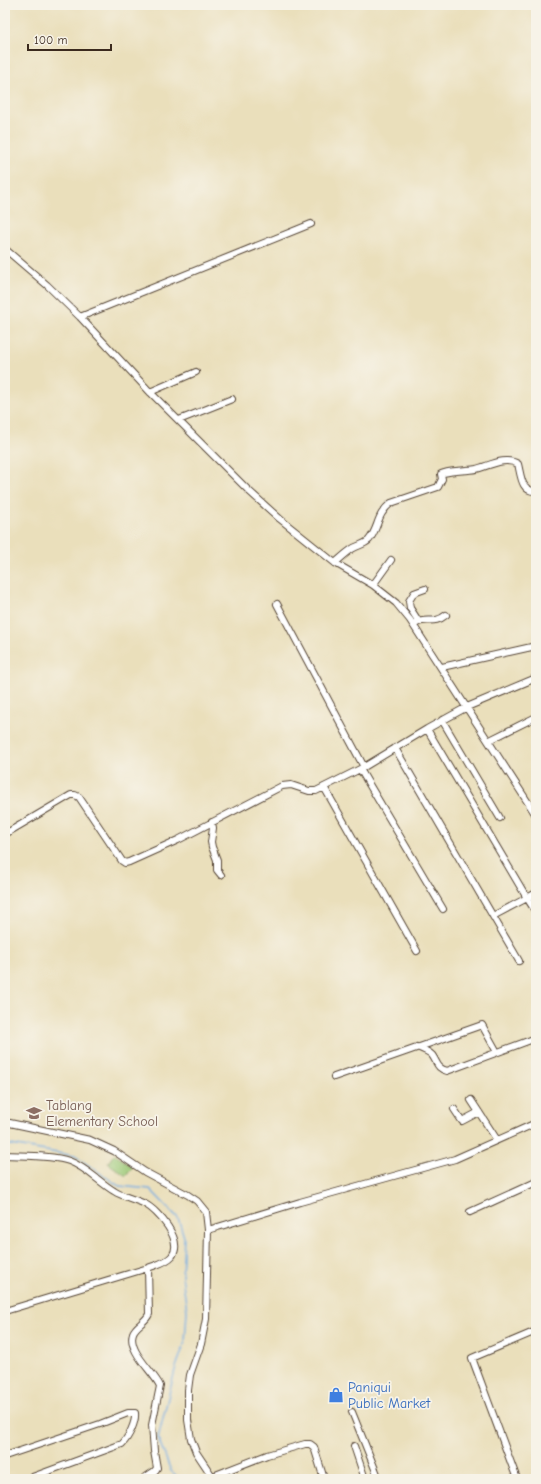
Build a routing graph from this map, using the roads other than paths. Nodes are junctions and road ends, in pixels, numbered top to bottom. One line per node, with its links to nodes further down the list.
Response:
1 (311, 224): 3 (street)
2 (5, 249): 3 (street)
3 (80, 317): 5 (street)
4 (196, 372): 5 (street)
5 (150, 392): 7 (street)
6 (232, 399): 7 (street)
7 (178, 420): 10 (street)
8 (536, 491): 10 (street)
9 (391, 560): 11 (street)
10 (336, 563): 11 (street)
11 (373, 585): 15 (street)
12 (425, 589): 15 (street)
13 (277, 604): 25 (street)
14 (446, 615): 15 (street)
15 (416, 623): 17 (street)
16 (536, 646): 17 (street)
17 (442, 668): 19 (street)
18 (536, 678): 19 (street)
19 (467, 707): 21 (street); 23 (street)
20 (536, 717): 23 (street)
21 (442, 720): 22 (street); 28 (street)
22 (427, 729): 24 (street); 33 (street)
23 (488, 740): 27 (street)
24 (395, 748): 25 (street); 36 (street)
25 (362, 768): 26 (street); 34 (street)
26 (324, 787): 29 (street); 37 (street)
27 (536, 815)
28 (500, 818)
29 (212, 822): 30 (street); 31 (street)
30 (5, 834)
31 (221, 875)
32 (536, 893): 33 (street)
33 (527, 898): 35 (street); 36 (street)
34 (443, 909)
35 (536, 912)
36 (493, 916): 38 (street)
37 (417, 951)
38 (519, 962)
39 (536, 1038): 41 (street)
40 (417, 1047): 41 (street); 41 (street); 42 (street)
41 (497, 1052)
42 (334, 1077)
43 (471, 1100): 45 (street)
44 (454, 1109): 45 (street)
45 (479, 1112): 48 (street)
46 (5, 1122): 52 (street)
47 (536, 1122): 48 (street)
48 (497, 1140): 52 (street)
49 (5, 1155): 53 (street)
50 (536, 1182): 51 (street)
51 (470, 1212)
52 (208, 1230): 59 (street)
53 (148, 1268): 54 (street); 61 (street)
54 (5, 1312)
55 (536, 1331): 65 (street)
56 (352, 1412): 64 (street)
57 (354, 1446): 63 (street)
58 (5, 1456): 60 (street)
59 (214, 1478): 62 (street)
60 (27, 1479)
61 (144, 1479)
62 (324, 1479)
63 (365, 1479)
64 (379, 1479)
65 (517, 1479)

